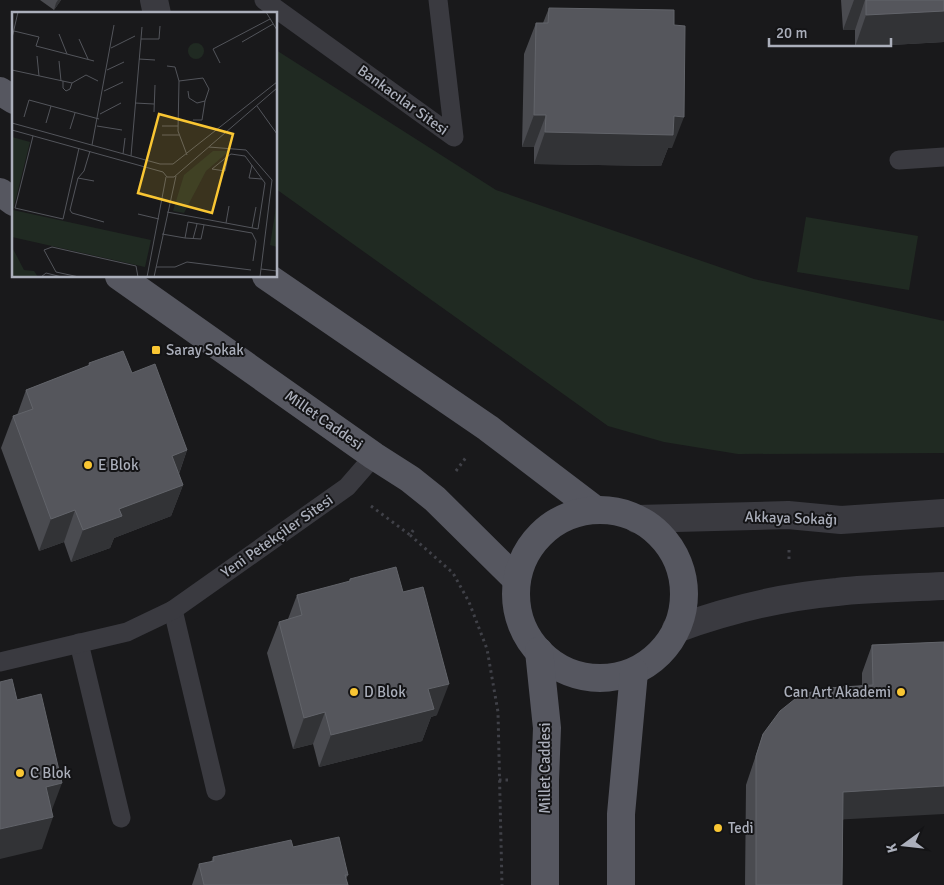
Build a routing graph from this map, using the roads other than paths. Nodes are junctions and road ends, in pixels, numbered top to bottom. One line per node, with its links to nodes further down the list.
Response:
1 (264, 0): 2 (lane, Bankacılar Sitesi)
2 (438, 0)
3 (0, 91): 4 (main road)
4 (12, 99)
5 (944, 157): 6 (lane)
6 (899, 160)
7 (0, 192): 8 (main road)
8 (12, 201)
9 (122, 278): 11 (main road, Millet Caddesi)
10 (269, 278): 12 (main road)
11 (374, 456): 15 (main road, Millet Caddesi); 17 (lane, Yeni Petekçiler Sitesi)
12 (594, 508): 14 (main road); 15 (main road)
13 (944, 514): 14 (street, Akkaya Sokağı)
14 (637, 519): 18 (main road)
15 (516, 579): 20 (main road)
16 (944, 586): 18 (street)
17 (173, 610): 19 (lane, Yeni Petekçiler Sitesi); 23 (lane)
18 (676, 629): 22 (main road)
19 (80, 643): 21 (lane, Yeni Petekçiler Sitesi); 24 (lane)
20 (538, 651): 22 (main road); 25 (main road, Millet Caddesi)
21 (0, 662)
22 (634, 672): 26 (main road)
23 (216, 791)
24 (121, 818)
25 (545, 885)
26 (621, 885)

